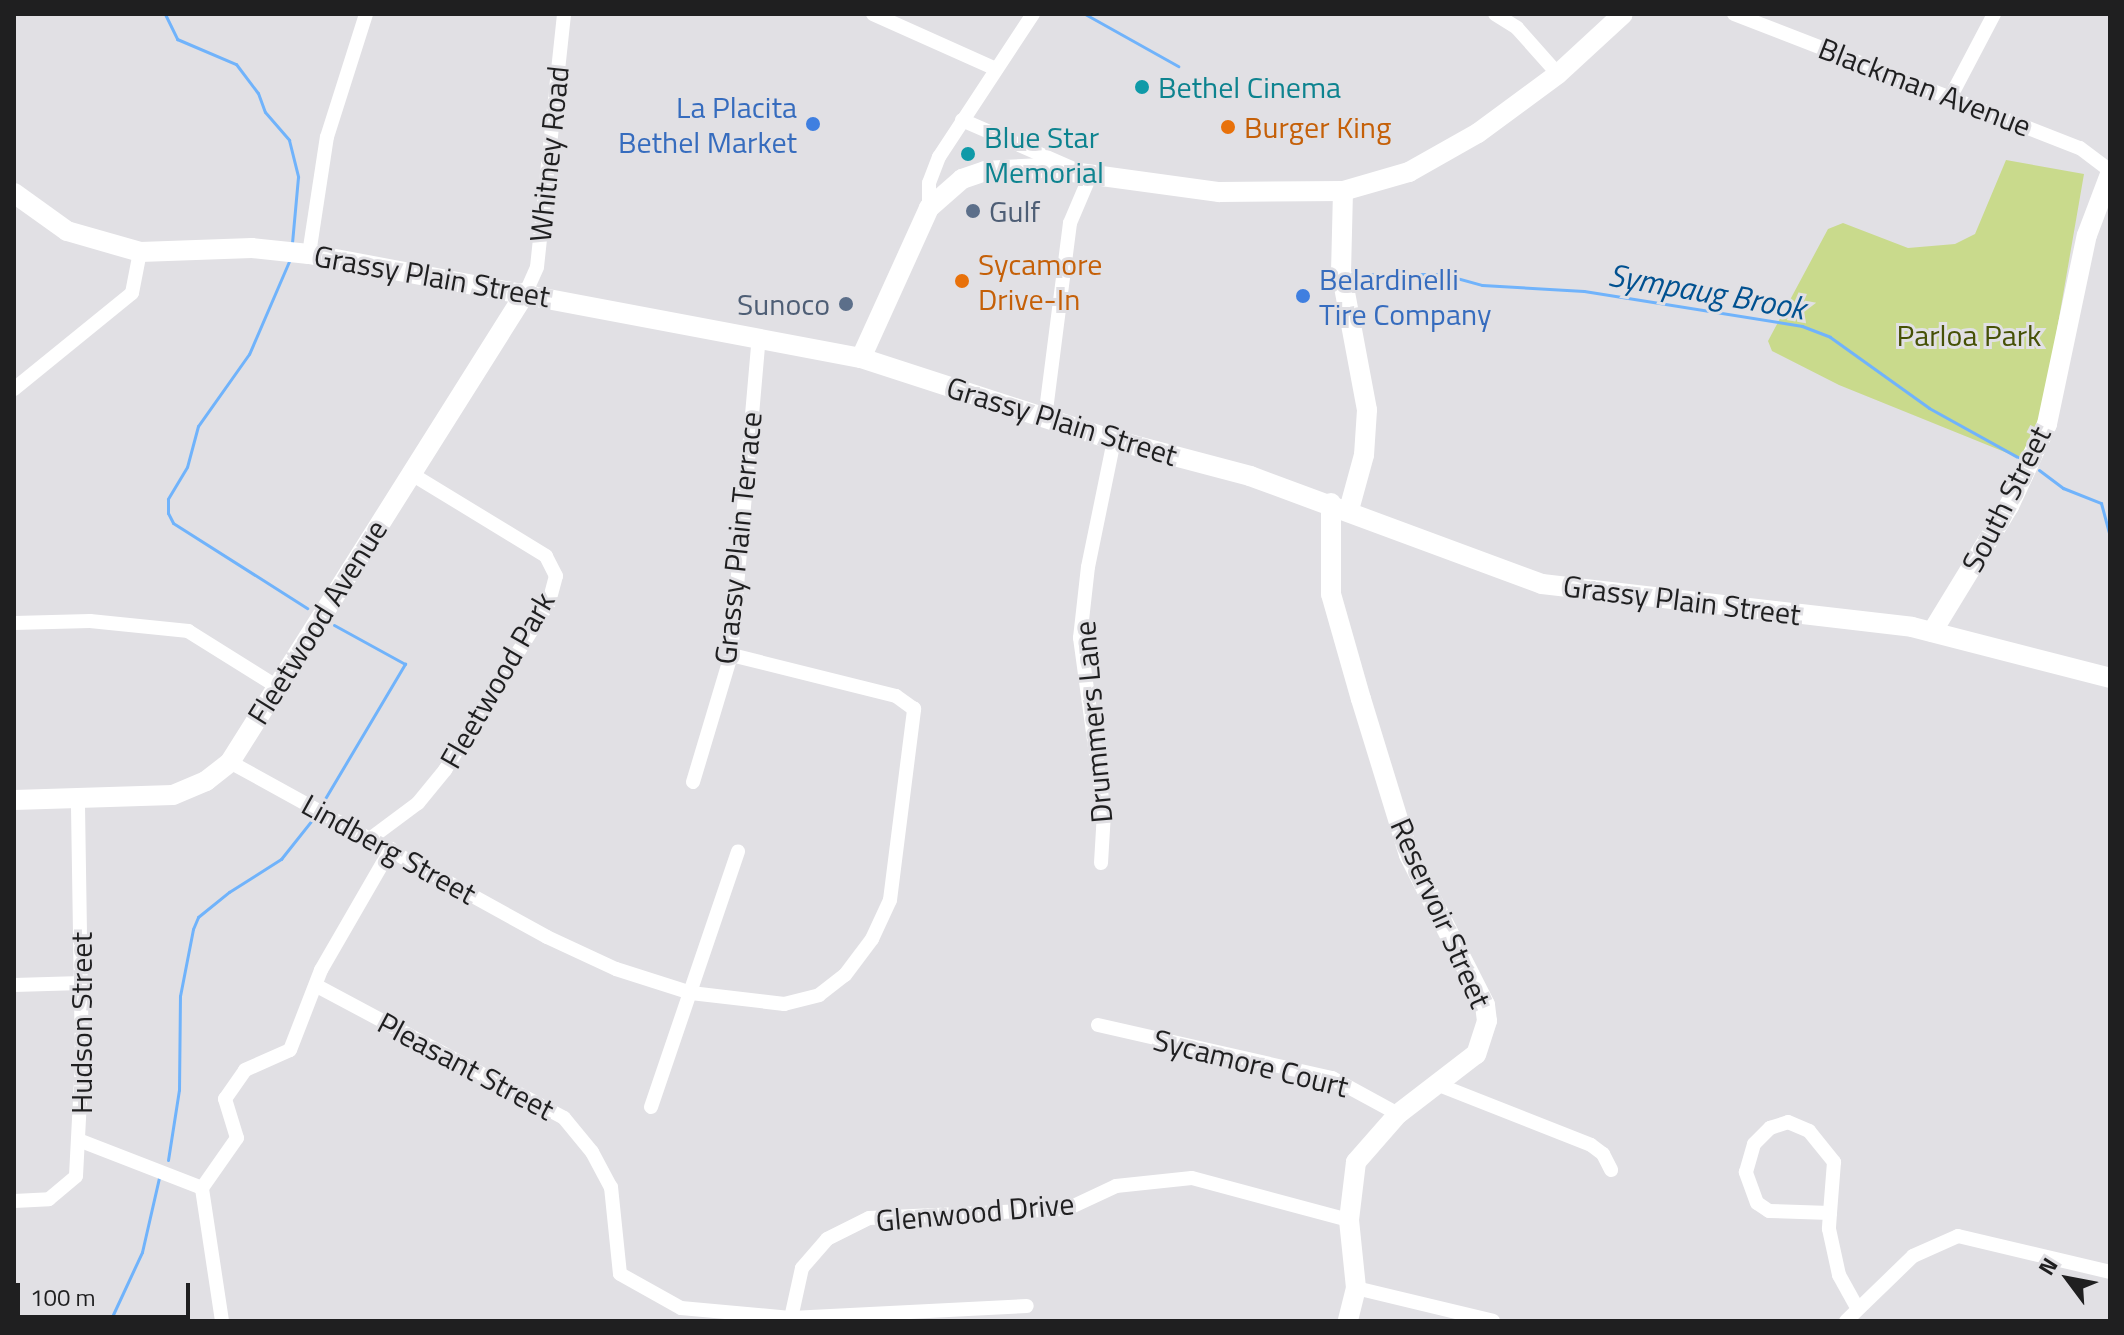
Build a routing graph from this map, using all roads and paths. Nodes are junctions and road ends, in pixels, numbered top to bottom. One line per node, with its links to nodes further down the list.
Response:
1 (366, 14): 19 (street)
2 (564, 14): 20 (street, Whitney Road)
3 (873, 14): 9 (street)
4 (1033, 14): 9 (street)
5 (1495, 14): 10 (street)
6 (1623, 14): 10 (main road)
7 (1734, 14): 11 (street, Blackman Avenue)
8 (1994, 14): 11 (street)
9 (996, 69): 12 (street)
10 (1558, 74): 15 (main road)
11 (1951, 96): 13 (street, Blackman Avenue)
12 (962, 120): 14 (street); 17 (street)
13 (2110, 172): 29 (main road, South Street)
14 (1090, 176): 15 (main road); 17 (main road); 24 (street)
15 (1343, 191): 27 (main road, Reservoir Street)
16 (14, 193): 18 (main road, Grassy Plain Street)
17 (929, 208): 22 (main road)
18 (140, 252): 19 (main road, Grassy Plain Street); 23 (street)
19 (295, 252): 20 (main road, Grassy Plain Street)
20 (526, 292): 21 (main road, Grassy Plain Street); 26 (main road, Fleetwood Avenue)
21 (759, 337): 22 (main road, Grassy Plain Street); 30 (street, Grassy Plain Terrace)
22 (861, 358): 24 (main road, Grassy Plain Street)
23 (14, 389)
24 (1045, 418): 25 (main road, Grassy Plain Street)
25 (1114, 440): 27 (main road, Grassy Plain Street); 40 (street, Drummers Lane)
26 (410, 473): 32 (main road, Fleetwood Avenue); 37 (street, Fleetwood Park)
27 (1340, 507): 29 (main road, Grassy Plain Street); 46 (main road, Reservoir Street)
28 (14, 623): 32 (street)
29 (1932, 632): 31 (main road, Grassy Plain Street)
30 (731, 655): 34 (street, Grassy Plain Terrace); 44 (street, Lindberg Street)
31 (2110, 678)
32 (276, 686): 33 (main road, Fleetwood Avenue)
33 (230, 762): 35 (main road, Fleetwood Avenue); 37 (street, Lindberg Street)
34 (693, 782)
35 (78, 799): 36 (main road, Fleetwood Avenue); 41 (street, Hudson Street)
36 (14, 800)
37 (371, 838): 38 (street, Lindberg Street)
38 (391, 849): 43 (street); 44 (street, Lindberg Street)
39 (738, 851): 44 (street)
40 (1101, 863)
41 (82, 983): 42 (street); 49 (street, Hudson Street)
42 (14, 985)
43 (317, 986): 51 (street); 59 (street, Pleasant Street)
44 (691, 993): 47 (street)
45 (1098, 1025): 48 (street, Sycamore Court)
46 (1439, 1085): 48 (main road, Reservoir Street); 50 (street)
47 (651, 1107)
48 (1398, 1114): 54 (main road, Reservoir Street)
49 (81, 1141): 51 (street); 52 (street, Hudson Street)
50 (1611, 1170)
51 (202, 1188): 60 (street)
52 (14, 1201)
53 (1830, 1213): 53 (street); 58 (street)
54 (1349, 1220): 56 (main road, Reservoir Street); 59 (street, Glenwood Drive)
55 (2110, 1272): 58 (street)
56 (1356, 1288): 61 (main road, Reservoir Street); 62 (street)
57 (1027, 1306): 59 (street, Pleasant Street)
58 (1857, 1308): 63 (street)
59 (791, 1318)
60 (222, 1321)
61 (1348, 1321)
62 (1493, 1321)
63 (1846, 1321)

